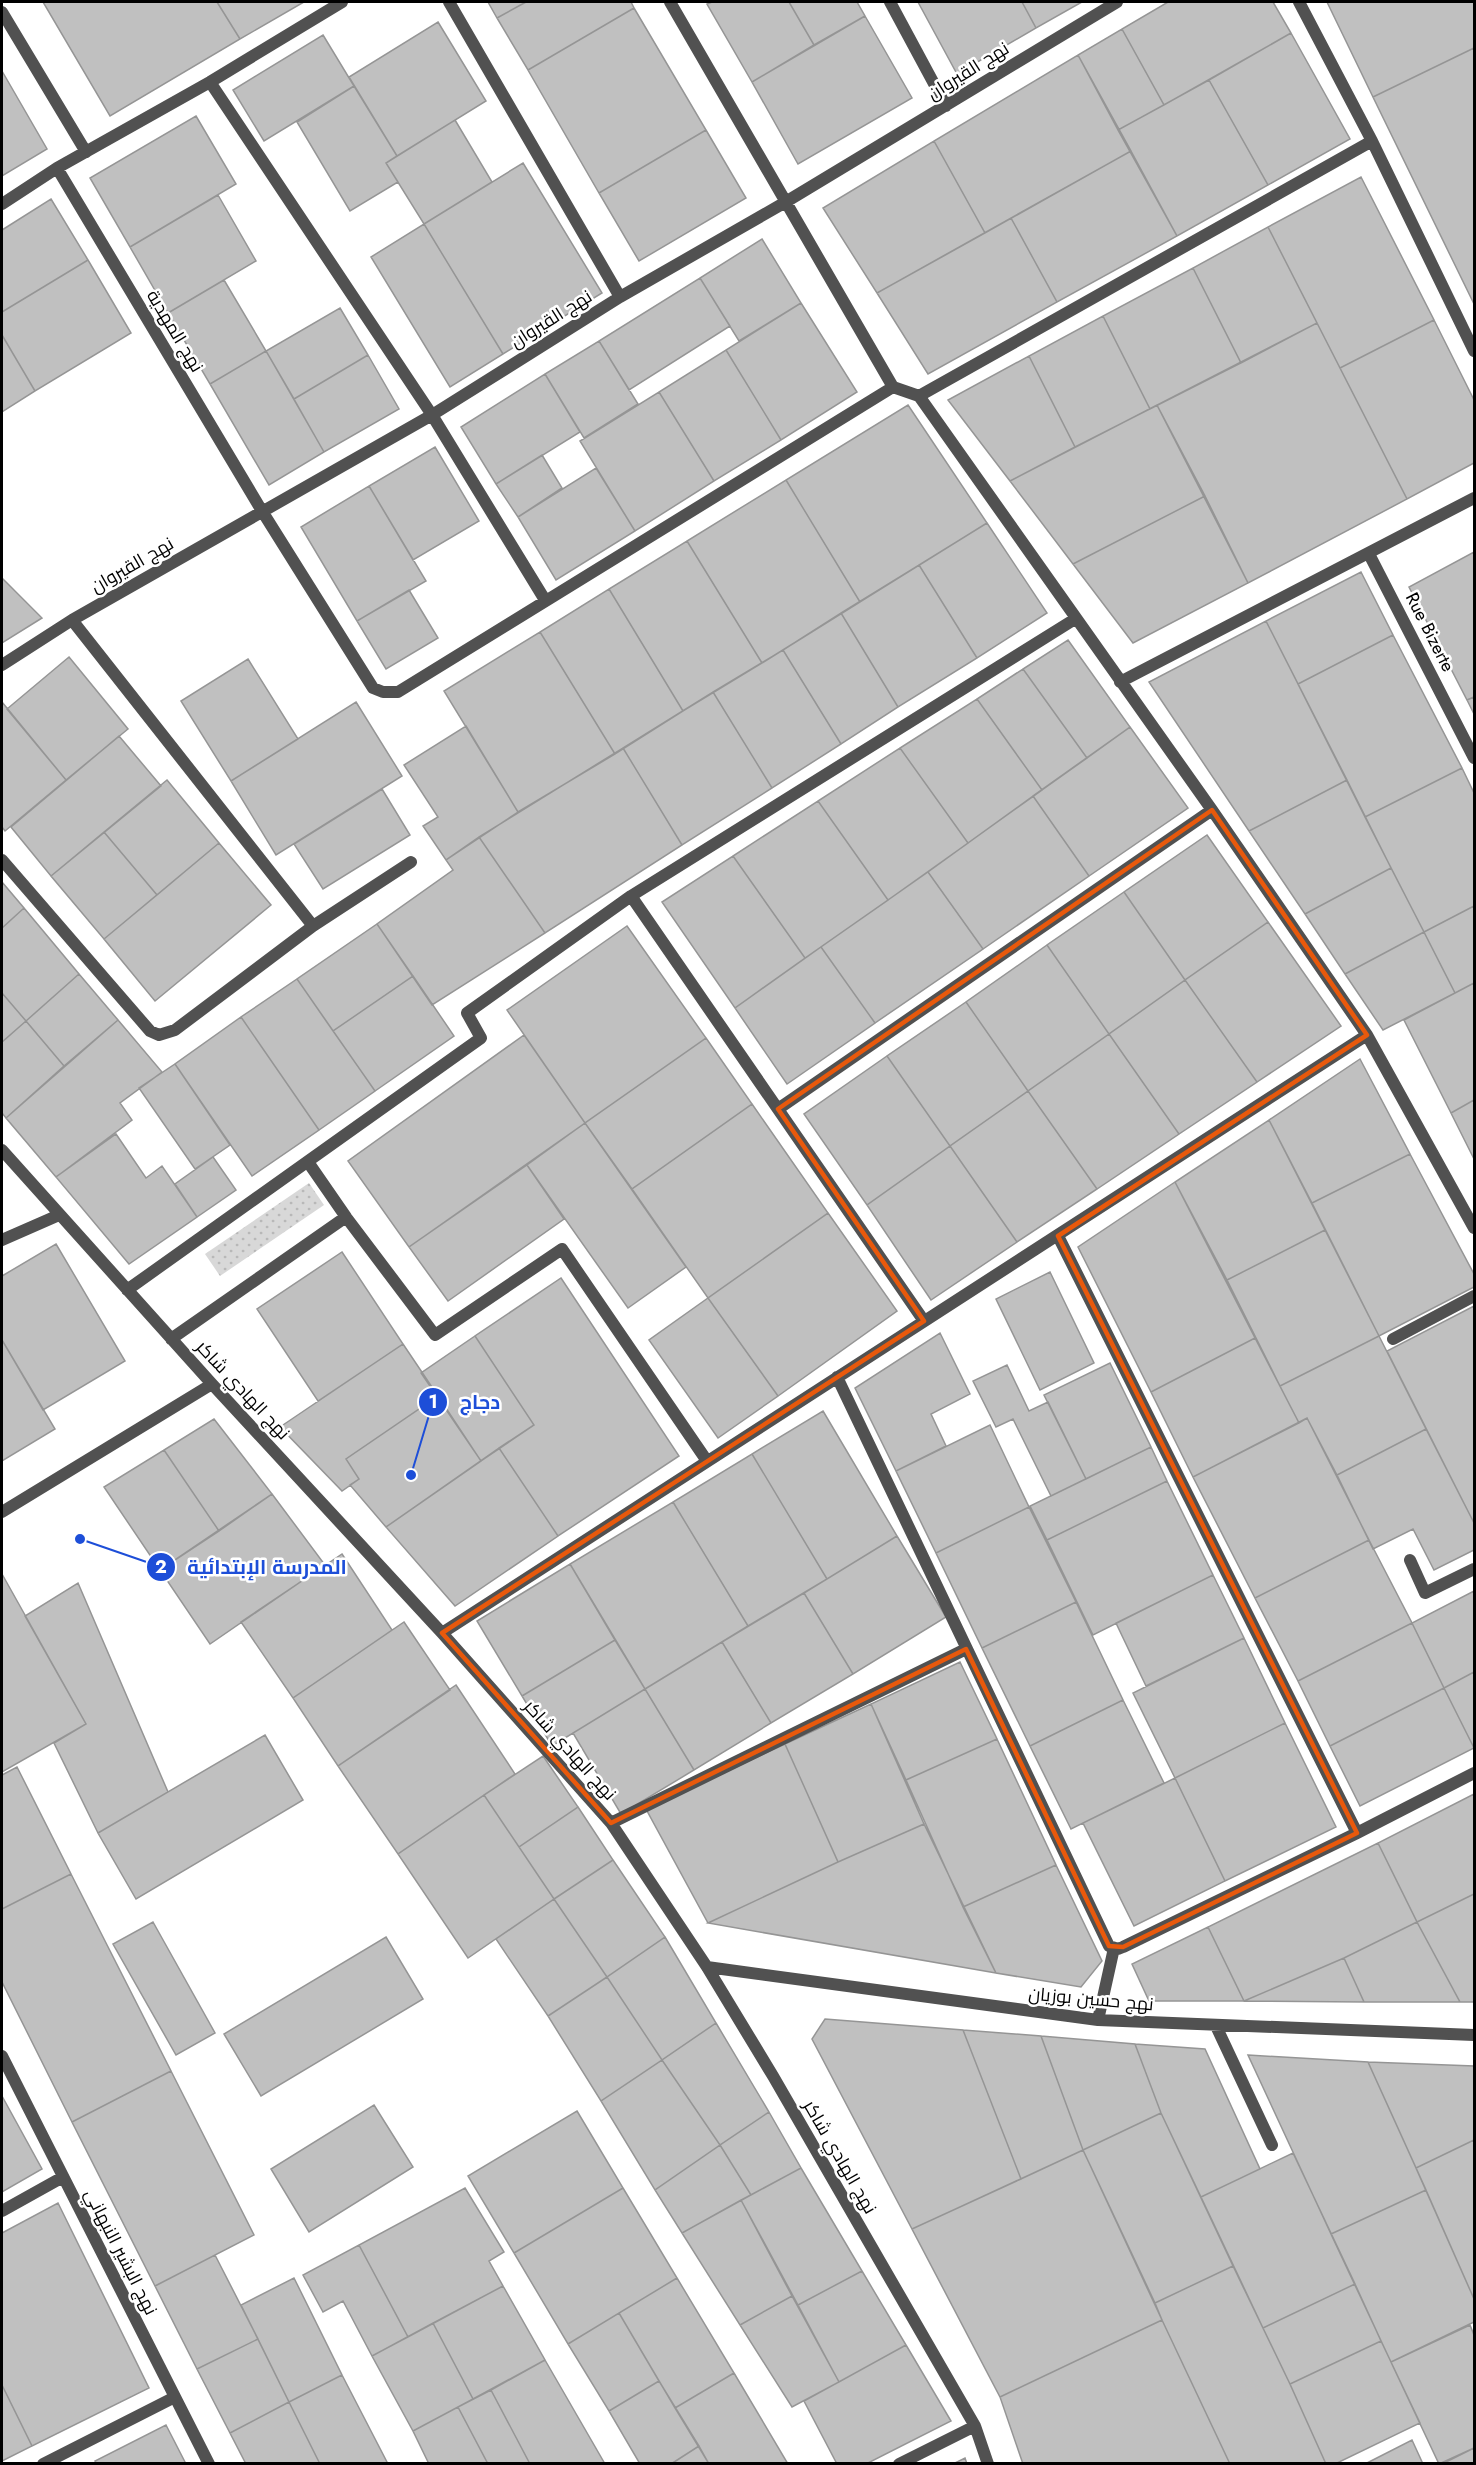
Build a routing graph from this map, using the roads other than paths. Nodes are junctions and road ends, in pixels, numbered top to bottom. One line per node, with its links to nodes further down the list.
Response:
1 (342, 2): 8 (street)
2 (449, 2): 15 (street)
3 (670, 2): 13 (street)
4 (890, 2): 9 (street)
5 (1118, 2): 9 (street, نهج القيروان)
6 (1299, 2): 10 (street)
7 (2, 12): 11 (street)
8 (210, 82): 11 (street); 19 (street)
9 (946, 106): 13 (street, نهج القيروان)
10 (1372, 141): 16 (street); 18 (street)
11 (87, 152): 12 (street)
12 (57, 168): 14 (street); 21 (street, نهج المهدية)
13 (784, 203): 15 (street, نهج القيروان); 17 (street)
14 (2, 204)
15 (620, 297): 19 (street, نهج القيروان)
16 (1474, 351)
17 (893, 387): 18 (street); 23 (street)
18 (919, 396): 24 (street)
19 (432, 415): 21 (street, نهج القيروان); 23 (street)
20 (1474, 498): 22 (street)
21 (262, 512): 23 (street, نهج المهدية); 25 (street, نهج القيروان)
22 (1369, 554): 27 (street); 28 (street, Rue Bizerte)
23 (544, 600)
24 (1075, 619): 27 (street); 32 (street)
25 (72, 620): 26 (street, نهج القيروان); 33 (street)
26 (2, 665)
27 (1120, 682): 29 (street)
28 (1474, 758)
29 (1212, 810): 34 (street); 35 (street)
30 (2, 860): 33 (street)
31 (411, 862): 33 (street)
32 (631, 896): 35 (street); 37 (street)
33 (313, 926)
34 (1367, 1035): 40 (street); 41 (street)
35 (778, 1109): 45 (street)
36 (2, 1150): 38 (street, نهج الهادي شاكر)
37 (308, 1162): 39 (street); 43 (street)
38 (59, 1215): 42 (street); 43 (street, نهج الهادي شاكر)
39 (346, 1216): 46 (street); 50 (street)
40 (1474, 1228)
41 (1058, 1236): 45 (street); 58 (street)
42 (2, 1240)
43 (127, 1290): 46 (street, نهج الهادي شاكر)
44 (1474, 1296): 47 (street)
45 (924, 1321): 48 (street)
46 (171, 1339): 49 (street, نهج الهادي شاكر)
47 (1393, 1339)
48 (837, 1377): 50 (street); 55 (street)
49 (212, 1384): 51 (street); 54 (street, نهج الهادي شاكر)
50 (707, 1461): 54 (street)
51 (2, 1512)
52 (1410, 1560): 53 (street)
53 (1474, 1569)
54 (442, 1633): 57 (street, نهج الهادي شاكر)
55 (966, 1649): 57 (street); 59 (street)
56 (1474, 1773): 58 (street)
57 (611, 1823): 60 (street, نهج الهادي شاكر)
58 (1357, 1833): 59 (street)
59 (1114, 1948): 61 (street)
60 (707, 1967): 61 (street, نهج حسين بوزيان); 69 (street, نهج الهادي شاكر)
61 (1098, 2020): 62 (street, نهج حسين بوزيان)
62 (1216, 2026): 63 (street, نهج حسين بوزيان); 65 (street)
63 (1474, 2035)
64 (2, 2056): 66 (street, نهج البشير النبهاني)
65 (1272, 2145)
66 (63, 2177): 67 (street); 68 (street, نهج البشير النبهاني)
67 (2, 2211)
68 (174, 2397): 70 (street); 71 (street, نهج البشير النبهاني)
69 (975, 2426): 72 (street); 73 (street, نهج الهادي شاكر)
70 (43, 2463)
71 (209, 2463)
72 (899, 2463)
73 (988, 2463)

